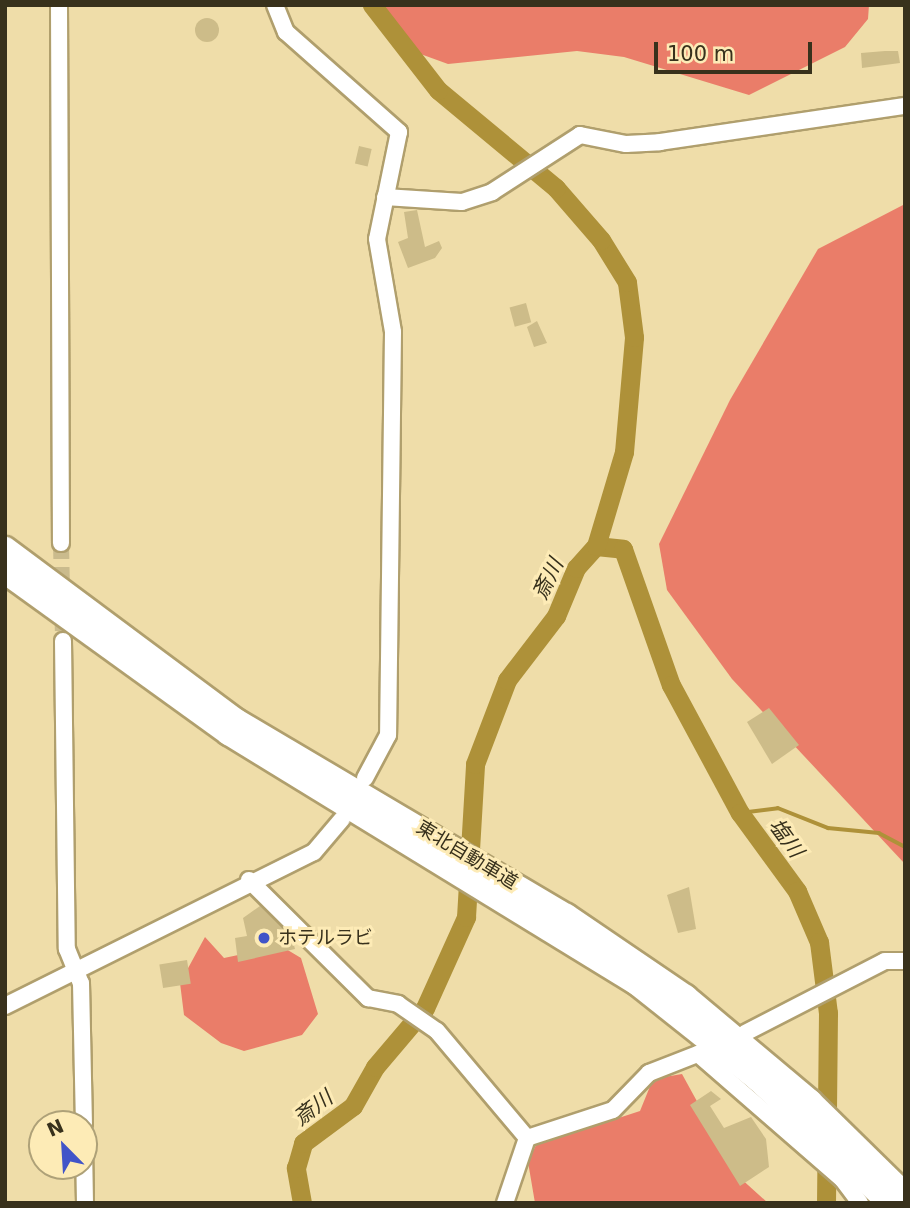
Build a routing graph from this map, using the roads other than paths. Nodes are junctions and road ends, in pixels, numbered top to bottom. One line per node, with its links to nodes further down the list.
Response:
1 (59, 5): 5 (street)
2 (275, 5): 4 (street)
3 (905, 107): 4 (street)
4 (385, 197): 9 (street)
5 (61, 543)
6 (5, 548): 11 (highway, 東北自動車道)
7 (5, 572): 11 (highway, 東北自動車道)
8 (63, 641): 15 (street)
9 (365, 778)
10 (342, 819): 12 (street)
11 (444, 852): 13 (highway, 東北自動車道)
12 (249, 880): 15 (street); 19 (street)
13 (494, 883): 20 (highway, 東北自動車道); 20 (highway, 東北自動車道)
14 (905, 961): 17 (street)
15 (76, 968): 16 (street); 18 (street)
16 (5, 1006)
17 (746, 1032)
18 (83, 1110)
19 (527, 1138): 20 (street); 24 (street)
20 (844, 1157): 22 (highway, 東北自動車道); 25 (street); 26 (highway, 東北自動車道)
21 (85, 1180): 23 (street)
22 (905, 1194)
23 (85, 1203)
24 (505, 1203)
25 (860, 1203)
26 (889, 1203)

